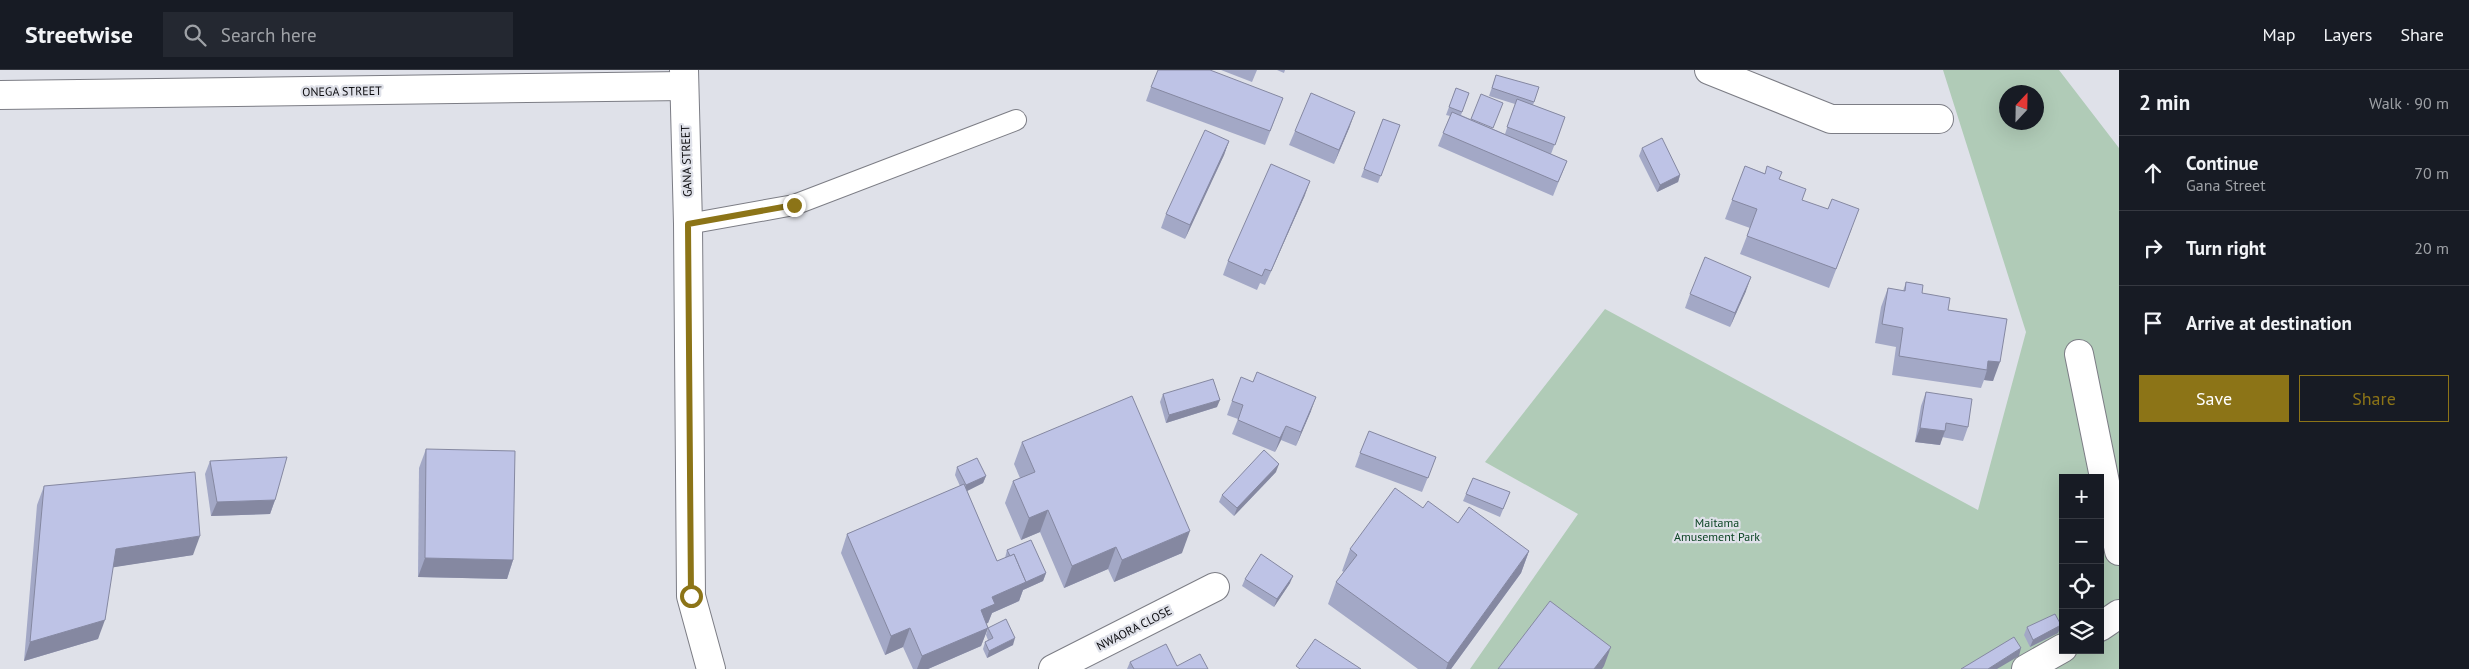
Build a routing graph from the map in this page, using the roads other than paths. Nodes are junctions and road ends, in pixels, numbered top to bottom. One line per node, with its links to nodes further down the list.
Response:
1 (1709, 70): 4 (street)
2 (684, 78): 3 (street, ONEGA STREET); 6 (street, GANA STREET)
3 (0, 95)
4 (1939, 119)
5 (1016, 120): 6 (lane)
6 (688, 224): 13 (street, GANA STREET)
7 (2079, 354): 8 (street)
8 (2119, 551)
9 (1215, 587): 14 (street, NWAORA CLOSE)
10 (2119, 614): 11 (street)
11 (2104, 624)
12 (2059, 650): 15 (street)
13 (711, 669)
14 (1052, 669)
15 (2026, 669)

